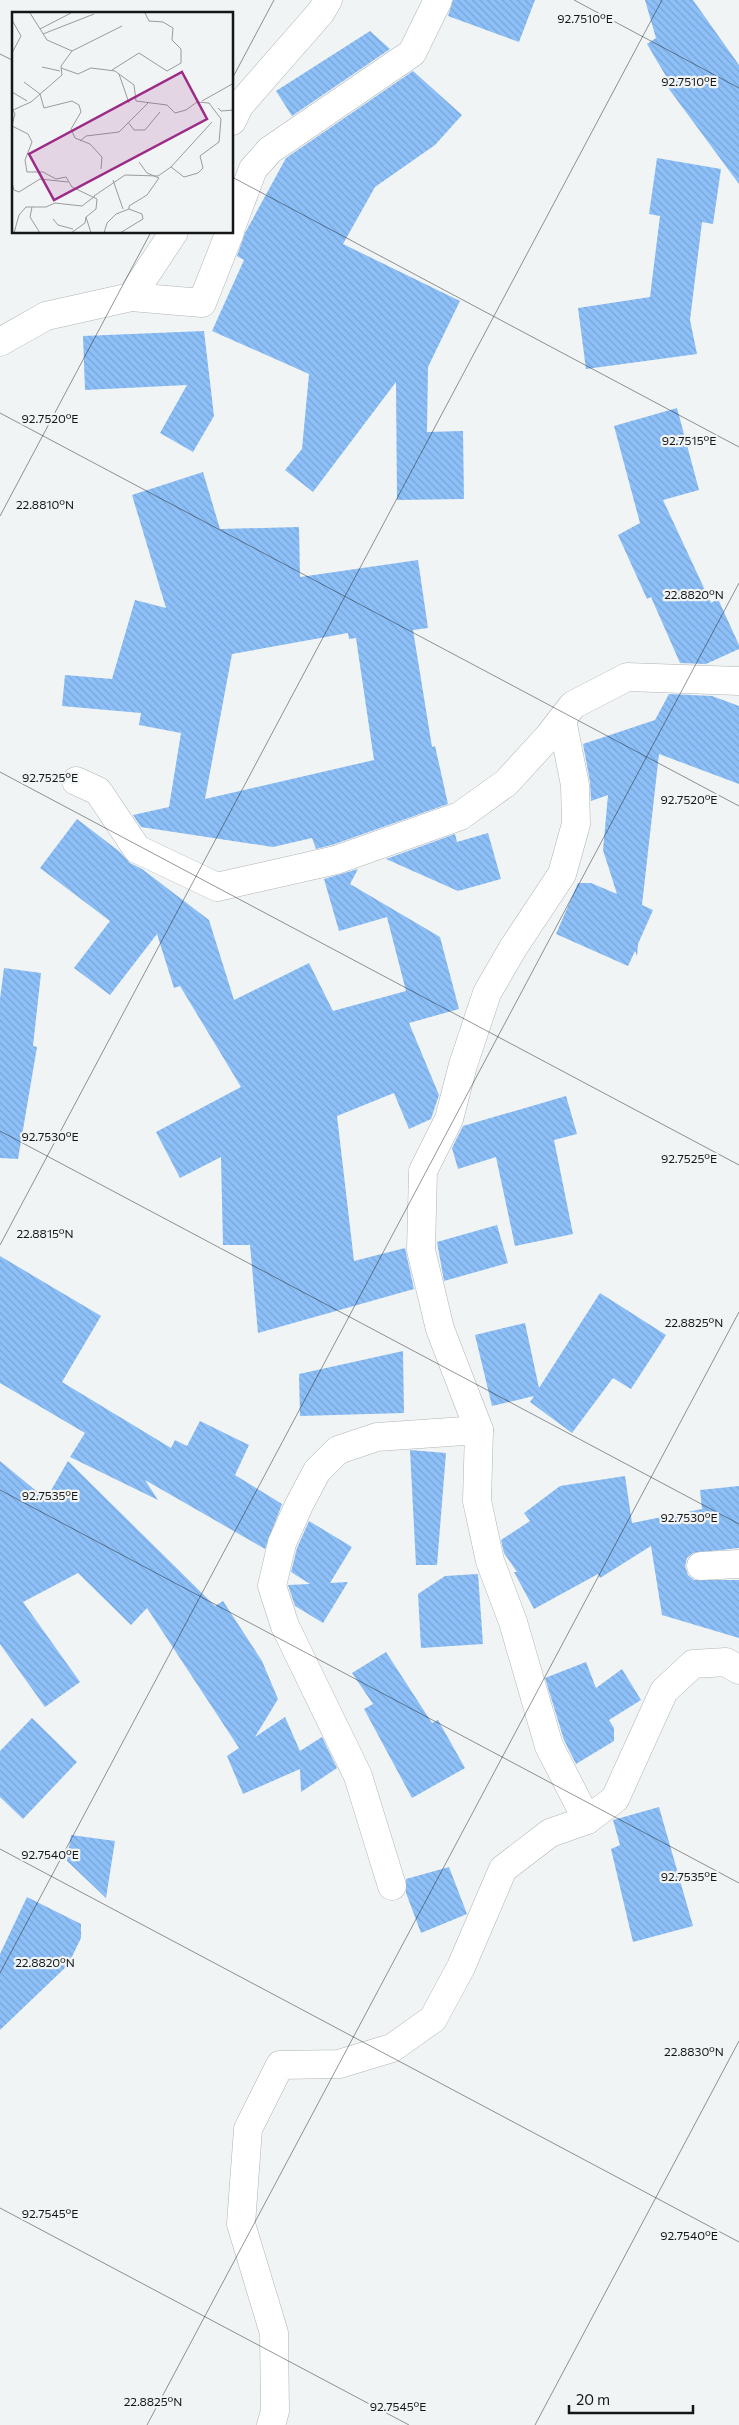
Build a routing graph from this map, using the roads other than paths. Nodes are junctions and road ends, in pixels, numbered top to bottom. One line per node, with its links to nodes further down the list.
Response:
1 (328, 0): 3 (street)
2 (438, 0): 4 (street)
3 (234, 117)
4 (234, 220)
5 (173, 234): 7 (street)
6 (229, 234): 7 (street)
7 (131, 297): 8 (street)
8 (0, 342)
9 (739, 681): 10 (street)
10 (562, 720): 11 (street); 12 (street)
11 (76, 781)
12 (479, 1430): 16 (street); 17 (street)
13 (739, 1564): 14 (street)
14 (701, 1566)
15 (739, 1670): 16 (street)
16 (587, 1820): 18 (street)
17 (392, 1886)
18 (271, 2425)

